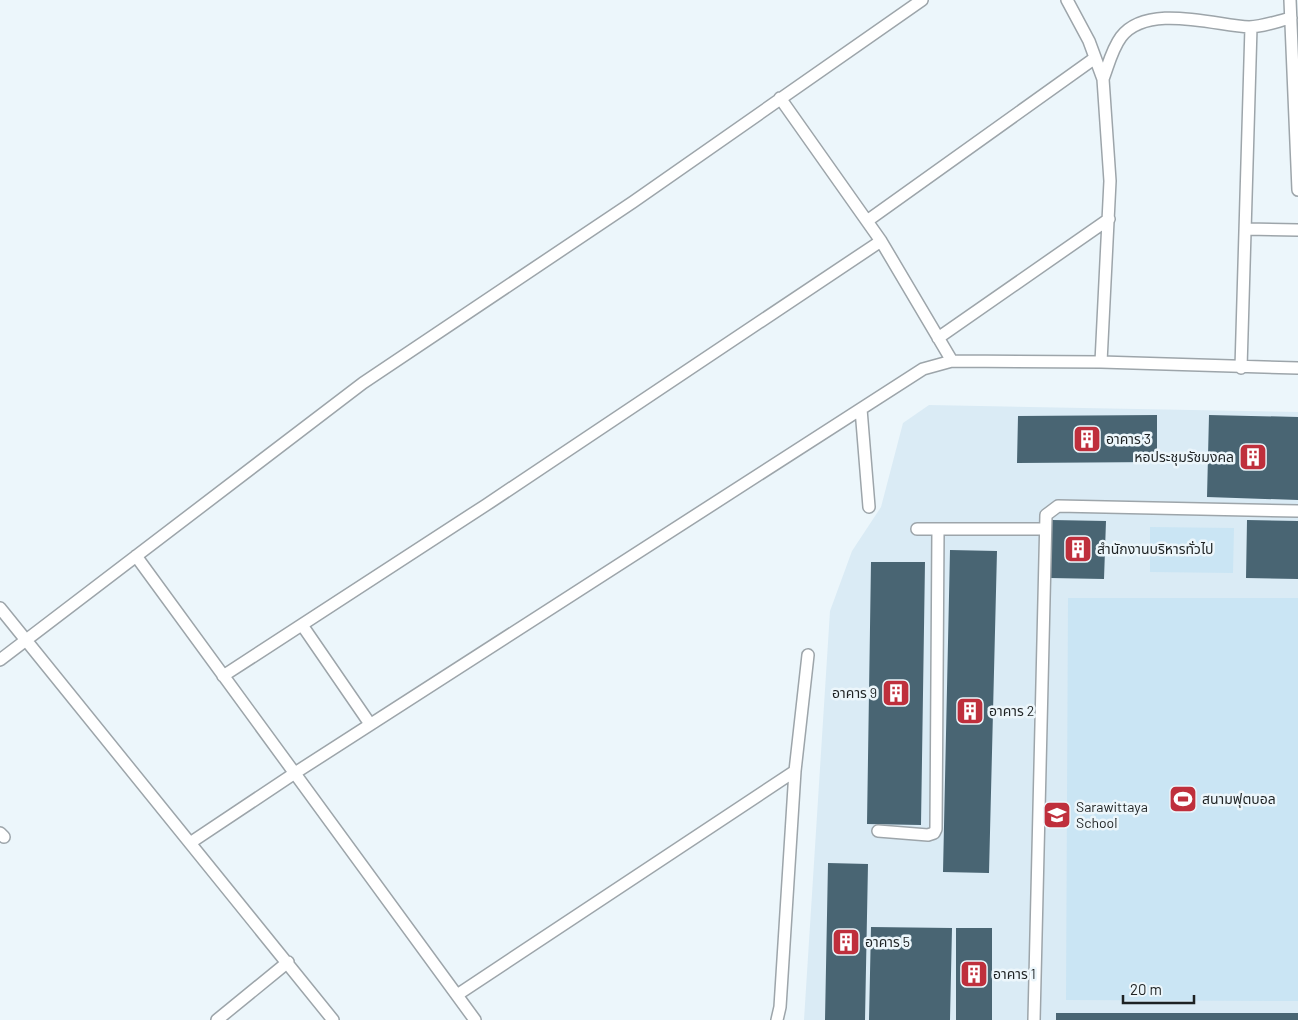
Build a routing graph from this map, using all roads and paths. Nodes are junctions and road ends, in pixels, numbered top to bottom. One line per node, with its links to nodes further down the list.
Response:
1 (922, 0): 8 (lane)
2 (1067, 0): 6 (lane)
3 (1290, 0): 4 (lane)
4 (1290, 18): 5 (lane); 9 (lane)
5 (1251, 27): 7 (lane); 12 (lane)
6 (1095, 58): 7 (lane); 11 (lane)
7 (1103, 79): 10 (lane)
8 (780, 98): 11 (lane); 26 (lane)
9 (1298, 190)
10 (1108, 219): 15 (lane); 17 (lane)
11 (867, 221): 14 (lane)
12 (1246, 229): 13 (lane); 18 (lane)
13 (1298, 230)
14 (881, 241): 15 (lane); 28 (lane)
15 (938, 338): 16 (lane)
16 (952, 361): 17 (lane); 20 (lane)
17 (1101, 362): 18 (lane)
18 (1241, 368): 19 (lane)
19 (1298, 368)
20 (861, 409): 21 (lane); 33 (lane)
21 (869, 507)
22 (1298, 511): 23 (lane)
23 (1044, 529): 25 (lane); 44 (lane)
24 (917, 530): 25 (lane)
25 (938, 530): 36 (lane)
26 (136, 556): 29 (lane); 32 (lane)
27 (0, 608): 29 (lane)
28 (302, 624): 32 (lane); 33 (lane)
29 (26, 640): 31 (lane); 37 (lane)
30 (808, 655): 34 (lane)
31 (0, 660)
32 (223, 676): 35 (lane)
33 (370, 724): 35 (lane)
34 (795, 771): 39 (lane); 43 (lane)
35 (295, 773): 37 (lane); 39 (lane)
36 (878, 832)
37 (190, 843): 38 (lane)
38 (288, 962): 40 (lane); 41 (lane)
39 (457, 995): 42 (lane)
40 (217, 1020)
41 (333, 1020)
42 (476, 1020)
43 (777, 1020)
44 (1034, 1020)

